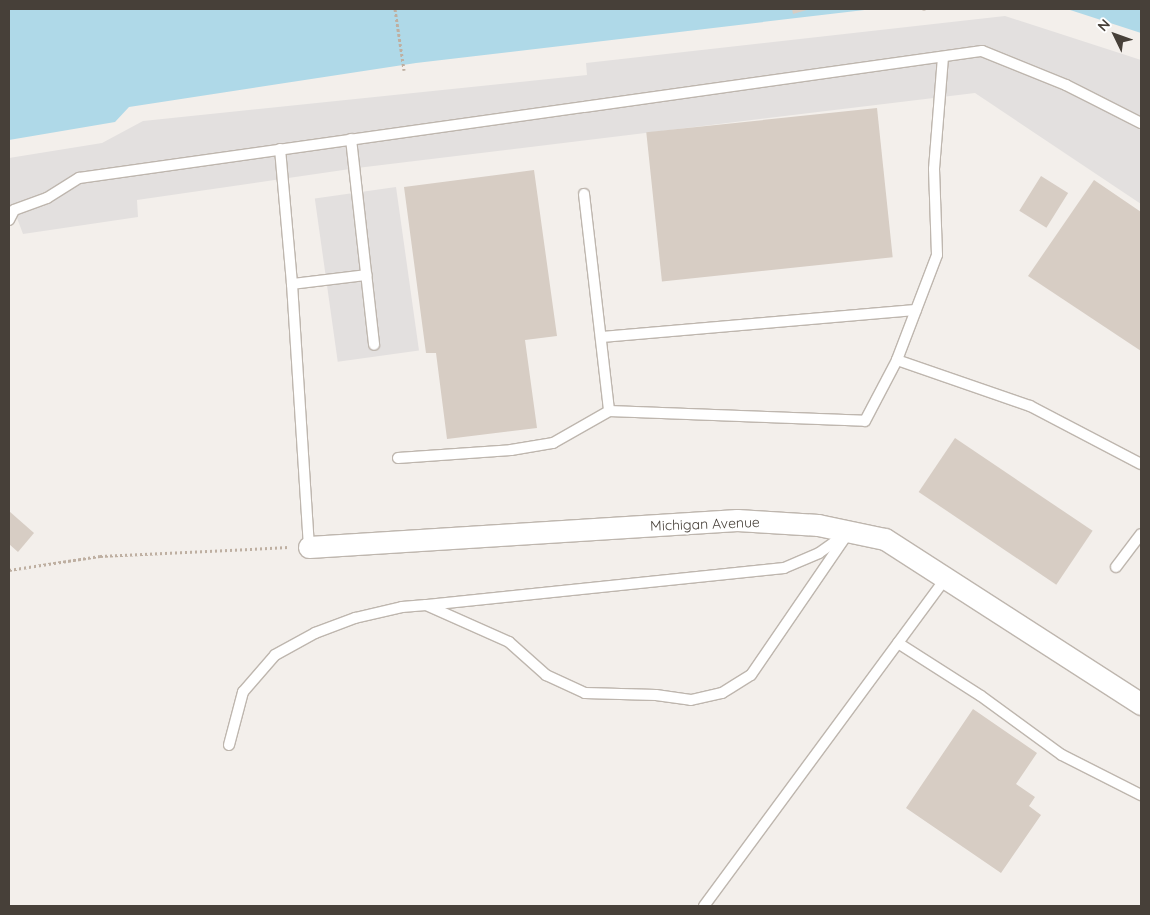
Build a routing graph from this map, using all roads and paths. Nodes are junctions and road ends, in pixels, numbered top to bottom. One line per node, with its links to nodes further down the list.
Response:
1 (395, 9): 3 (path)
2 (943, 56): 4 (lane); 5 (lane); 11 (lane)
3 (404, 70)
4 (1141, 123)
5 (351, 139): 6 (lane); 9 (lane)
6 (280, 149): 8 (lane); 10 (lane)
7 (584, 194): 12 (lane)
8 (9, 220)
9 (366, 275): 10 (lane); 13 (lane)
10 (292, 284): 20 (lane)
11 (916, 310): 12 (lane); 14 (lane)
12 (601, 336): 15 (lane)
13 (374, 345)
14 (897, 360): 15 (lane); 17 (lane)
15 (610, 411): 16 (lane)
16 (398, 458)
17 (1141, 464)
18 (849, 532): 20 (street, Michigan Avenue); 23 (street, Michigan Avenue); 24 (lane); 24 (lane)
19 (1141, 534): 21 (lane)
20 (309, 547): 22 (path)
21 (1116, 567)
22 (9, 570)
23 (946, 578): 25 (lane); 26 (street, Michigan Avenue)
24 (426, 605): 27 (lane)
25 (898, 643): 28 (lane); 29 (lane)
26 (1141, 704)
27 (229, 745)
28 (1141, 795)
29 (704, 906)

